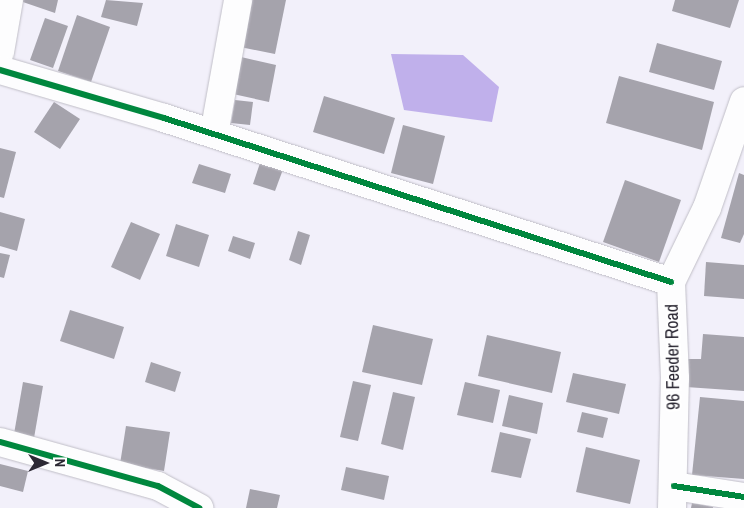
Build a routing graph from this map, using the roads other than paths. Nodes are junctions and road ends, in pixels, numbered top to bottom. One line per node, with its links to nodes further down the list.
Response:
1 (9, 0): 3 (street)
2 (238, 0): 6 (street)
3 (0, 52)
4 (0, 70): 6 (street)
5 (744, 101): 7 (street, 96 Feeder Road)
6 (214, 134): 7 (street)
7 (671, 282): 9 (street, 96 Feeder Road)
8 (0, 442): 11 (street)
9 (673, 497): 10 (street)
10 (744, 497)
11 (199, 508)

